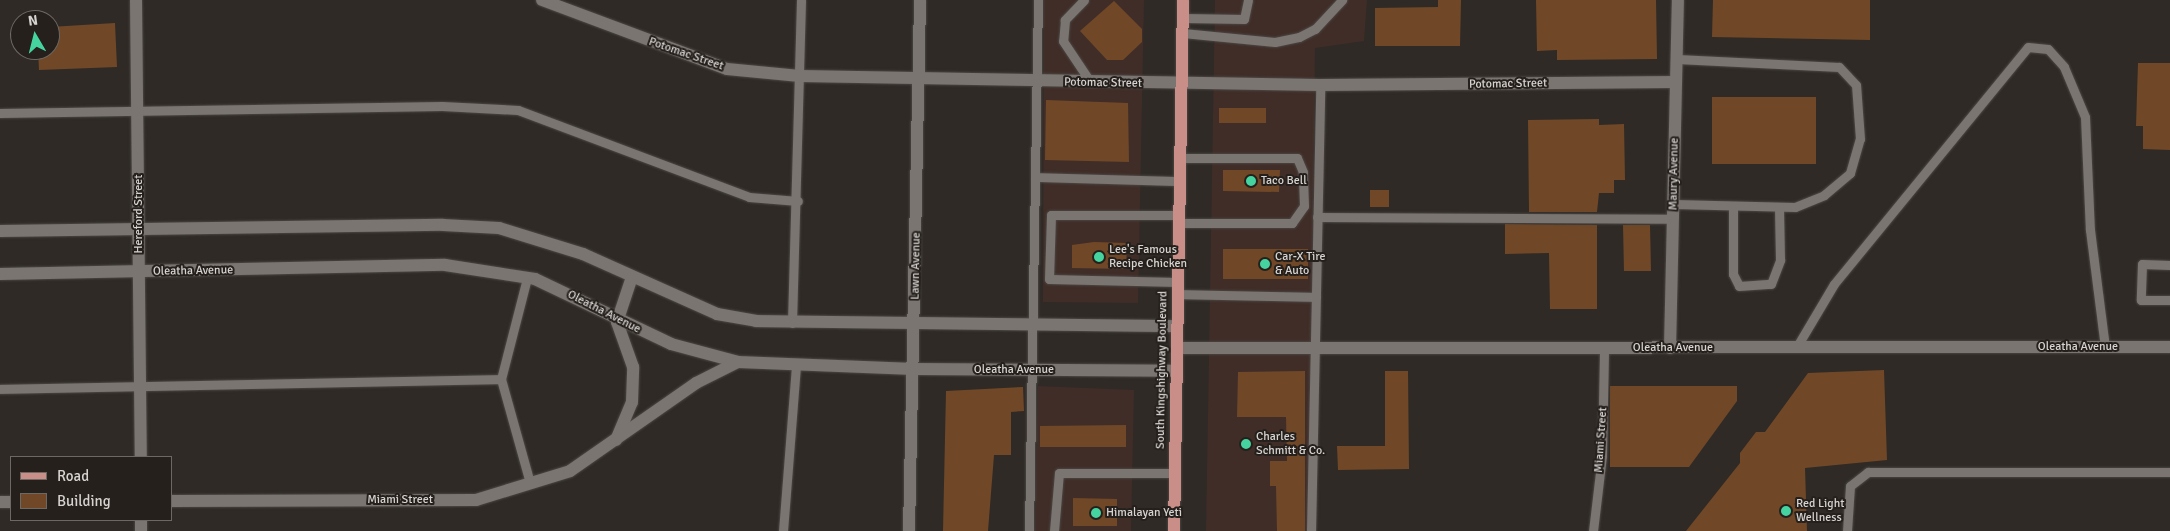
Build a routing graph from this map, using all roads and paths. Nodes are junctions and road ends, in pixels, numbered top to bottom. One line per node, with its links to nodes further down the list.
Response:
1 (136, 0): 21 (street, Hereford Street)
2 (542, 0): 14 (street, Potomac Street)
3 (801, 0): 14 (lane)
4 (920, 0): 15 (street, Lawn Avenue)
5 (1038, 0): 17 (lane)
6 (1084, 0): 18 (lane)
7 (1183, 0): 11 (main road, South Kingshighway Boulevard)
8 (1248, 0): 11 (lane)
9 (1342, 0): 12 (lane)
10 (1678, 0): 13 (street, Maury Avenue)
11 (1183, 18): 12 (main road, South Kingshighway Boulevard)
12 (1183, 33): 19 (main road, South Kingshighway Boulevard)
13 (1677, 59): 16 (street, Maury Avenue); 29 (lane)
14 (800, 76): 15 (street, Potomac Street); 26 (lane)
15 (920, 79): 17 (street, Potomac Street); 44 (street, Lawn Avenue)
16 (1676, 82): 20 (street, Potomac Street); 27 (street, Maury Avenue)
17 (1037, 83): 18 (street, Potomac Street); 24 (lane)
18 (1091, 83): 19 (street, Potomac Street)
19 (1182, 84): 20 (street, Potomac Street); 23 (main road, South Kingshighway Boulevard)
20 (1320, 85): 30 (lane)
21 (139, 110): 22 (lane); 26 (lane); 33 (street, Hereford Street)
22 (0, 113)
23 (1180, 158): 25 (main road, South Kingshighway Boulevard); 31 (lane)
24 (1035, 177): 25 (lane); 46 (lane)
25 (1180, 181): 31 (main road, South Kingshighway Boulevard)
26 (798, 201): 45 (lane)
27 (1674, 204): 28 (lane); 32 (street, Maury Avenue)
28 (1733, 206): 29 (lane); 29 (lane)
29 (1779, 207)
30 (1317, 217): 32 (lane); 41 (lane)
31 (1179, 219): 40 (main road, South Kingshighway Boulevard); 40 (lane)
32 (1673, 219): 53 (street, Maury Avenue)
33 (139, 229): 34 (street); 36 (street, Hereford Street); 38 (street)
34 (0, 231)
35 (2170, 265): 42 (lane)
36 (140, 272): 37 (street, Oleatha Avenue); 39 (street, Oleatha Avenue); 61 (street, Hereford Street)
37 (0, 274)
38 (632, 277): 43 (street); 45 (street)
39 (527, 278): 43 (street, Oleatha Avenue); 60 (lane)
40 (1177, 288): 41 (lane); 47 (main road, South Kingshighway Boulevard)
41 (1316, 297): 51 (lane)
42 (2170, 300)
43 (617, 322): 55 (street, Oleatha Avenue); 63 (street)
44 (915, 322): 45 (street); 46 (street); 57 (street, Lawn Avenue)
45 (792, 323)
46 (1032, 324): 47 (street); 58 (lane)
47 (1177, 326): 50 (main road, South Kingshighway Boulevard)
48 (2105, 347): 49 (street, Oleatha Avenue); 54 (street, Oleatha Avenue); 54 (lane)
49 (2170, 347)
50 (1177, 348): 51 (street, Oleatha Avenue); 59 (main road, South Kingshighway Boulevard)
51 (1315, 348): 52 (street, Oleatha Avenue); 74 (lane)
52 (1604, 348): 53 (street, Oleatha Avenue); 75 (lane, Miami Street)
53 (1670, 348): 54 (street, Oleatha Avenue)
54 (1796, 348)
55 (738, 362): 56 (street, Oleatha Avenue); 63 (street, Miami Street)
56 (796, 365): 57 (street, Oleatha Avenue); 69 (lane)
57 (914, 369): 58 (street, Oleatha Avenue); 70 (street, Lawn Avenue)
58 (1031, 370): 59 (street, Oleatha Avenue); 71 (lane)
59 (1176, 370): 66 (main road, South Kingshighway Boulevard)
60 (501, 379): 61 (lane); 67 (lane)
61 (141, 387): 62 (lane); 64 (street, Hereford Street)
62 (0, 389)
63 (615, 442): 67 (street, Miami Street)
64 (141, 456)
65 (2170, 472): 76 (lane)
66 (1175, 473): 72 (lane); 73 (main road, South Kingshighway Boulevard)
67 (530, 483): 68 (street, Miami Street)
68 (172, 501)
69 (783, 531)
70 (909, 531)
71 (1029, 531)
72 (1054, 531)
73 (1174, 531)
74 (1311, 531)
75 (1593, 531)
76 (1847, 531)

